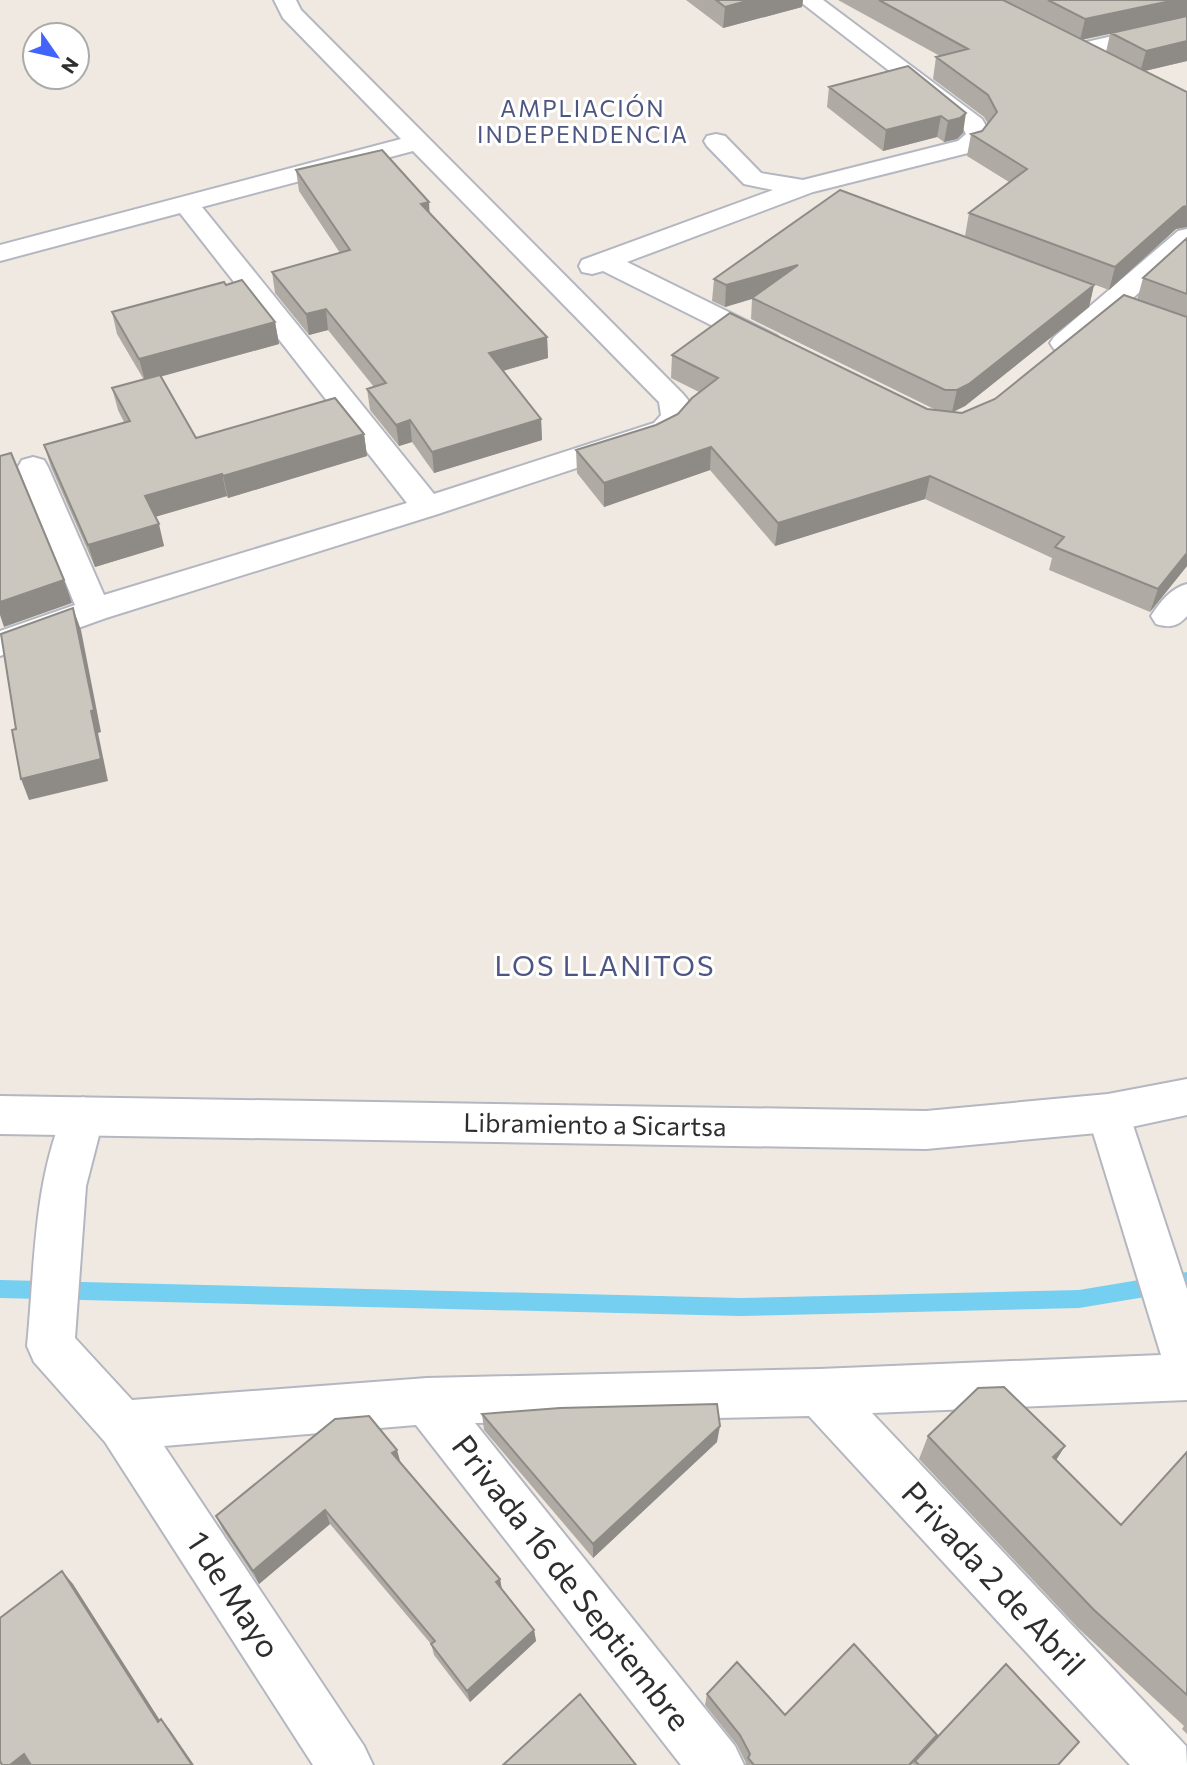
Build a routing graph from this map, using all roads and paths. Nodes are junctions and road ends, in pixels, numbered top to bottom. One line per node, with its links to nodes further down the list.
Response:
1 (285, 0): 8 (street)
2 (809, 0): 9 (street)
3 (1187, 26): 5 (street)
4 (1053, 39): 5 (street)
5 (1077, 51): 6 (street)
6 (1101, 64)
7 (716, 141): 9 (street)
8 (418, 142): 11 (street); 15 (street)
9 (804, 187): 10 (street); 14 (street)
10 (843, 202)
11 (185, 203): 13 (street); 19 (street)
12 (1187, 237): 17 (street)
13 (0, 253)
14 (606, 262): 15 (street); 16 (street)
15 (551, 278): 19 (street)
16 (789, 352)
17 (1040, 363)
18 (33, 467): 20 (street)
19 (427, 508): 20 (street)
20 (94, 610): 21 (street)
21 (0, 644)
22 (1187, 1097): 23 (street, Libramiento a Sicartsa)
23 (1108, 1113): 25 (street, Libramiento a Sicartsa); 26 (street)
24 (0, 1115): 25 (street, Libramiento a Sicartsa)
25 (83, 1116): 29 (street, 1 de Mayo)
26 (1185, 1361): 27 (street)
27 (819, 1392): 28 (street); 32 (street, Privada 2 de Abril)
28 (427, 1401): 29 (street); 31 (street, Privada 16 de Septiembre)
29 (122, 1424): 30 (street, 1 de Mayo)
30 (345, 1765)
31 (716, 1765)
32 (1167, 1765)

